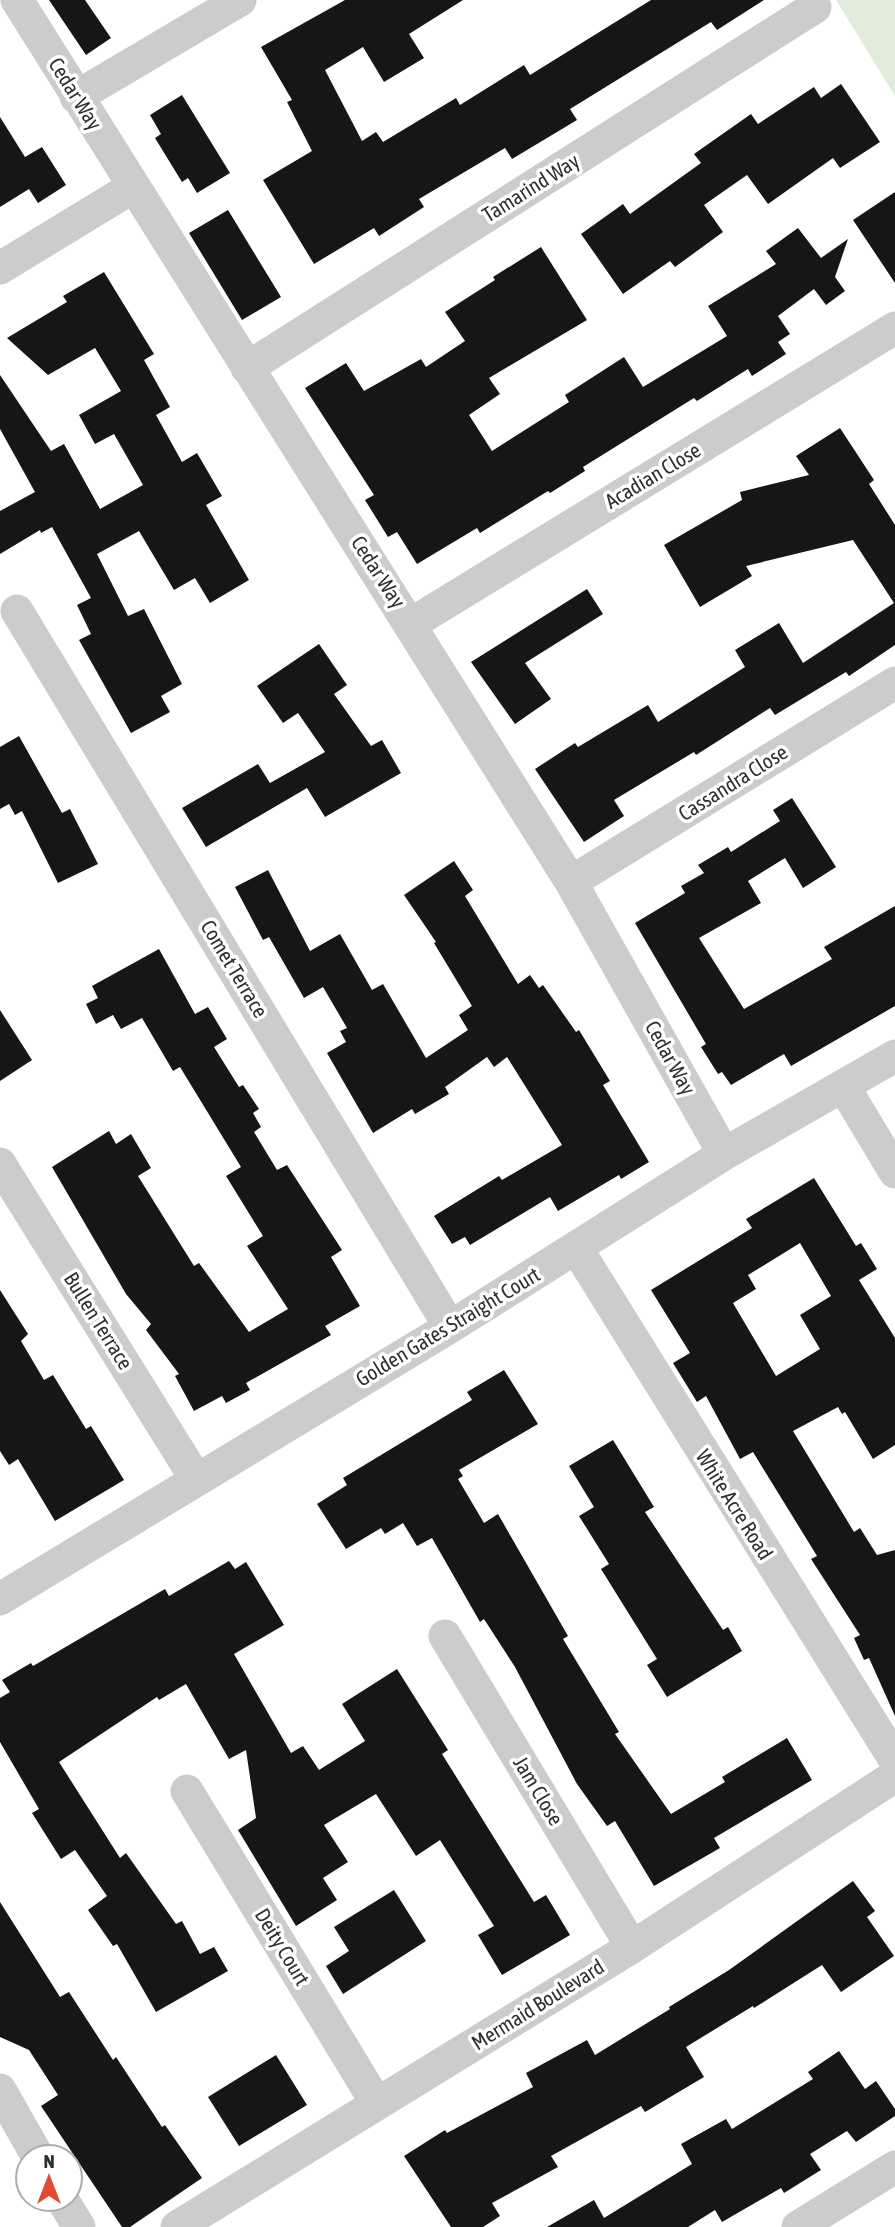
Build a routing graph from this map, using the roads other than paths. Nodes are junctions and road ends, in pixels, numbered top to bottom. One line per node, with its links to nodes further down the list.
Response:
1 (17, 0): 4 (street, Cedar Way)
2 (240, 0): 4 (street)
3 (815, 7): 8 (street, Tamarind Way)
4 (76, 97): 5 (street, Cedar Way)
5 (134, 187): 6 (street); 8 (street, Cedar Way)
6 (0, 268)
7 (895, 328): 10 (street, Acadian Close)
8 (247, 368): 10 (street, Cedar Way)
9 (17, 611): 19 (street, Comet Terrace)
10 (411, 624): 12 (street, Cedar Way)
11 (895, 683): 12 (street, Cassandra Close)
12 (571, 882): 15 (street, Cedar Way)
13 (895, 1056): 14 (street, Golden Gates Straight Court)
14 (844, 1087): 15 (street, Golden Gates Straight Court); 17 (street)
15 (724, 1154): 18 (street, Golden Gates Straight Court)
16 (0, 1164): 20 (street, Bullen Terrace)
17 (895, 1172)
18 (577, 1249): 19 (street, Golden Gates Straight Court); 23 (street, White Acre Road)
19 (450, 1326): 20 (street, Golden Gates Straight Court)
20 (196, 1479): 21 (street, Golden Gates Straight Court)
21 (0, 1599)
22 (445, 1636): 26 (street, Jam Close)
23 (895, 1760)
24 (895, 1776): 26 (street, Mermaid Boulevard)
25 (187, 1791): 28 (street, Deity Court)
26 (632, 1947): 28 (street, Mermaid Boulevard)
27 (0, 2090): 29 (street)
28 (377, 2104): 31 (street, Mermaid Boulevard)
29 (30, 2143)
30 (895, 2167): 32 (street)
31 (177, 2227)
32 (798, 2227)

